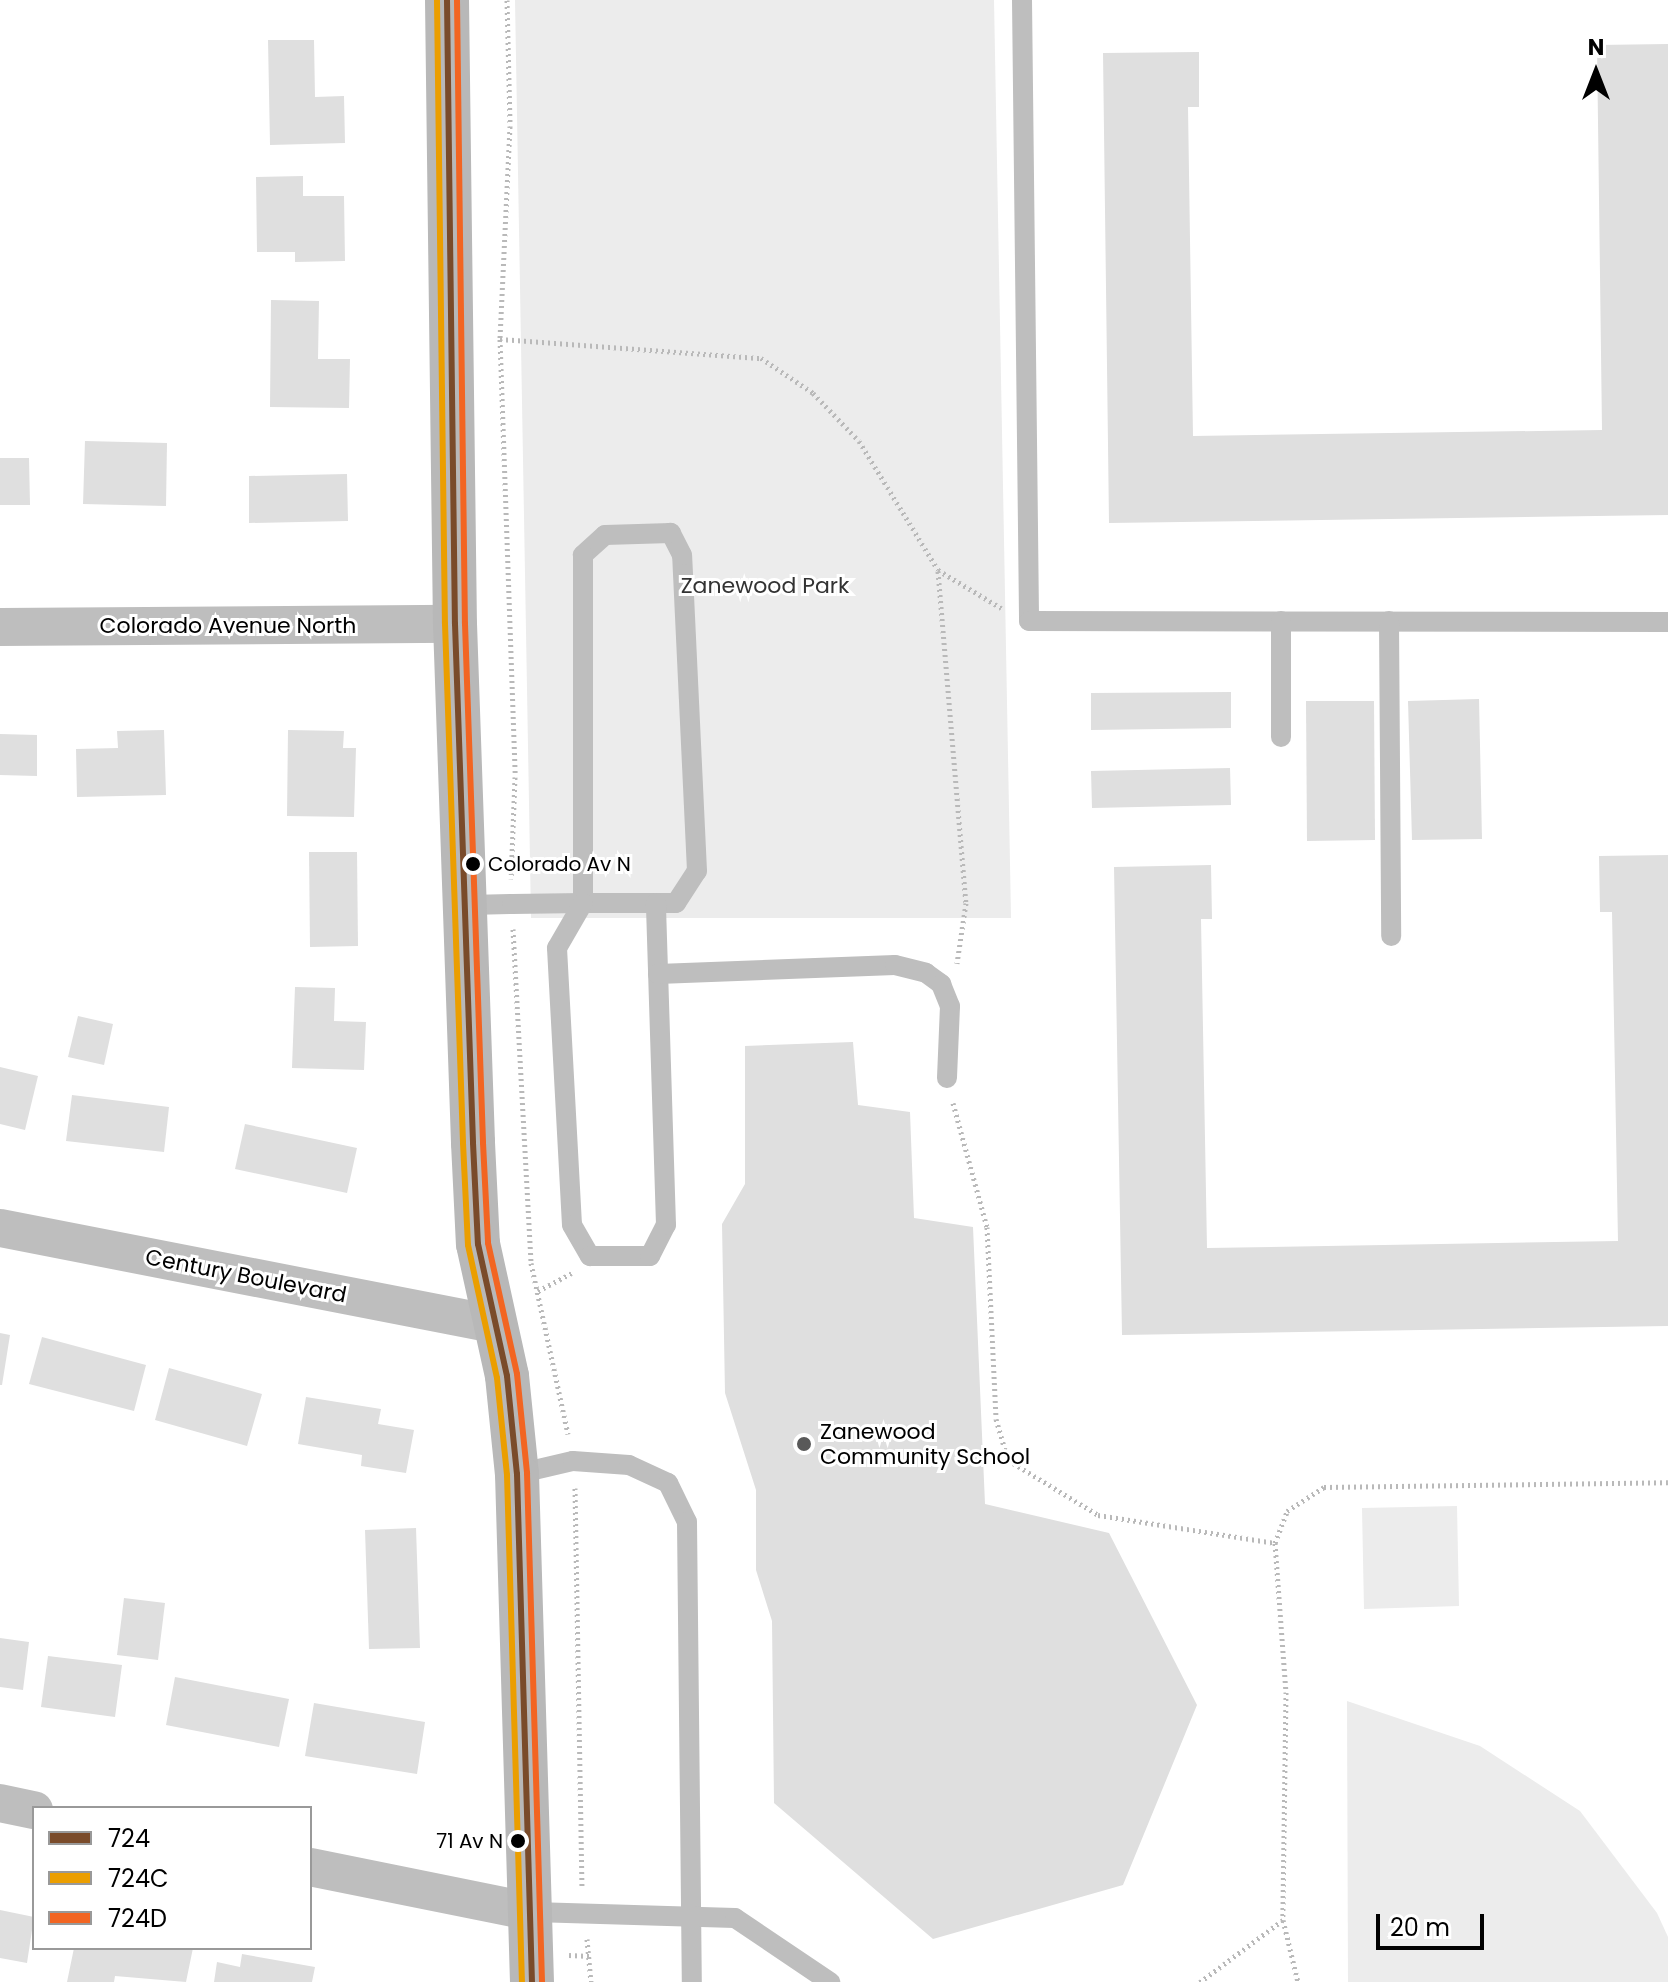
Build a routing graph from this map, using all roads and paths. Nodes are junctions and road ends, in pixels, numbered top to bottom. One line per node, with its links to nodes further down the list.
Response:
1 (447, 0): 9 (street)
2 (1022, 0): 5 (lane)
3 (500, 339): 4 (path)
4 (938, 570): 5 (path); 17 (path)
5 (1029, 621): 6 (lane)
6 (1281, 621): 7 (lane); 11 (lane)
7 (1389, 621): 8 (lane); 15 (lane)
8 (1668, 622)
9 (455, 624): 10 (street, Colorado Avenue North); 14 (street)
10 (0, 627)
11 (1281, 737)
12 (583, 903): 13 (lane); 13 (lane); 14 (lane); 20 (lane)
13 (666, 903): 16 (lane)
14 (469, 905): 22 (street)
15 (1391, 936)
16 (658, 974): 17 (lane); 20 (lane)
17 (941, 984): 18 (lane)
18 (947, 1078): 25 (path)
19 (0, 1228): 22 (street, Century Boulevard)
20 (590, 1256): 21 (path)
21 (538, 1291)
22 (493, 1324): 23 (street)
23 (517, 1474): 29 (street); 30 (lane)
24 (1668, 1482): 25 (path)
25 (1275, 1543): 31 (path)
26 (0, 1803): 27 (street)
27 (32, 1810)
28 (312, 1867): 29 (street)
29 (533, 1912): 30 (lane); 32 (street)
30 (693, 1915): 33 (lane); 34 (lane)
31 (1283, 1920): 35 (path); 36 (path)
32 (532, 1982)
33 (692, 1982)
34 (830, 1982)
35 (1200, 1982)
36 (1298, 1982)

